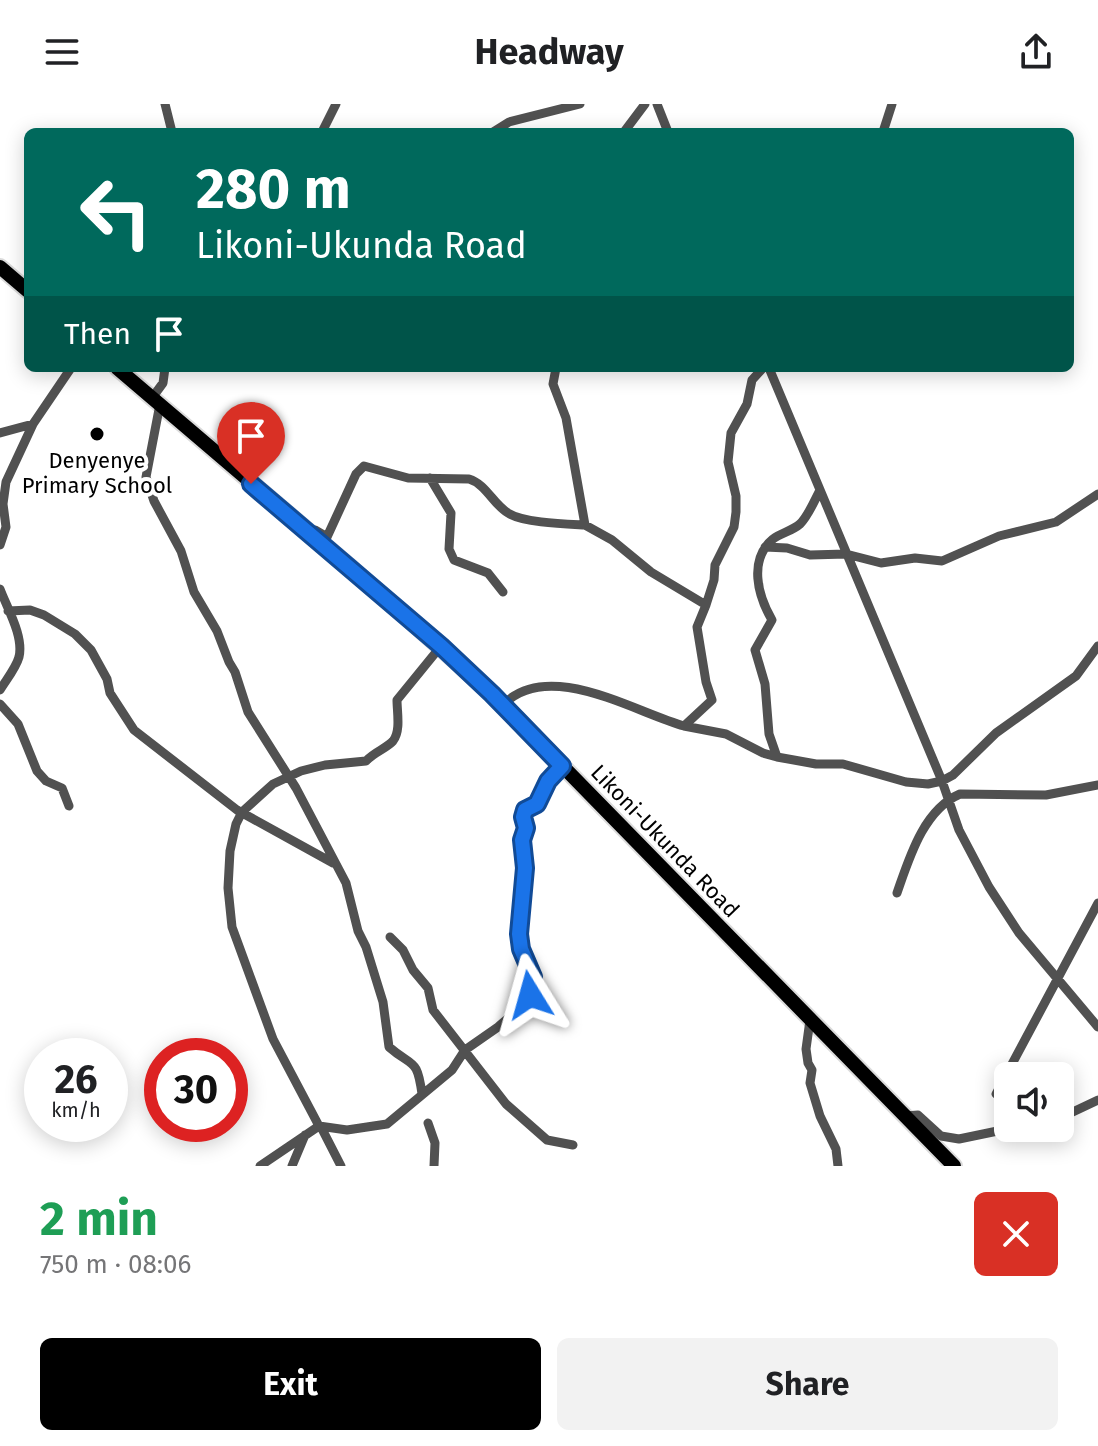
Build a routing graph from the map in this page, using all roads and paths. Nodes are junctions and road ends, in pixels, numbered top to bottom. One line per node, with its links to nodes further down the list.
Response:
1 (165, 104): 7 (street)
2 (336, 104): 8 (street)
3 (580, 104): 9 (street)
4 (645, 104): 10 (street)
5 (657, 104): 11 (street)
6 (892, 104): 12 (street)
7 (171, 128)
8 (324, 128)
9 (499, 128)
10 (627, 128)
11 (666, 128)
12 (884, 128)
13 (0, 267): 14 (highway)
14 (24, 288)
15 (68, 372): 22 (street)
16 (122, 372): 21 (highway, Likoni-Ukunda Road)
17 (164, 372): 21 (street)
18 (555, 372): 28 (street)
19 (761, 372): 34 (street)
20 (768, 372): 25 (street)
21 (156, 401): 27 (highway, Likoni-Ukunda Road); 44 (street)
22 (33, 424): 23 (street); 29 (street)
23 (0, 433)
24 (430, 478): 27 (street); 28 (street); 33 (street)
25 (819, 492): 30 (street); 31 (street)
26 (1098, 494): 31 (street)
27 (289, 516): 36 (highway, Likoni-Ukunda Road)
28 (585, 525): 34 (street)
29 (1, 543)
30 (765, 547): 31 (street); 42 (street)
31 (846, 554): 45 (street)
32 (0, 589): 35 (street)
33 (503, 592)
34 (706, 605): 41 (street)
35 (8, 611): 38 (street); 49 (street)
36 (441, 646): 40 (highway, Likoni-Ukunda Road); 44 (street)
37 (1098, 646): 45 (street)
38 (0, 690)
39 (0, 704): 48 (street)
40 (503, 705): 41 (street); 43 (highway, Likoni-Ukunda Road)
41 (684, 726): 42 (street)
42 (777, 757): 45 (street)
43 (562, 766): 55 (highway, Likoni-Ukunda Road); 57 (street)
44 (288, 775): 49 (street); 50 (street)
45 (942, 781): 47 (street)
46 (1098, 785): 47 (street)
47 (948, 799): 51 (street); 54 (street)
48 (69, 806)
49 (242, 812): 50 (street); 64 (street)
50 (335, 864): 59 (street)
51 (897, 893)
52 (1098, 903): 54 (street)
53 (390, 937): 57 (street)
54 (1056, 977): 56 (street); 58 (street)
55 (810, 1020): 62 (highway, Likoni-Ukunda Road); 72 (street)
56 (1098, 1027)
57 (465, 1050): 59 (street); 67 (street)
58 (1012, 1062)
59 (422, 1094): 64 (street)
60 (1098, 1100): 61 (street)
61 (1074, 1112)
62 (905, 1116): 65 (street); 73 (highway, Likoni-Ukunda Road)
63 (428, 1123): 71 (street)
64 (320, 1126): 66 (street); 70 (street)
65 (994, 1132)
66 (305, 1135): 68 (street); 69 (street)
67 (573, 1145)
68 (260, 1166)
69 (292, 1166)
70 (341, 1166)
71 (434, 1166)
72 (838, 1166)
73 (954, 1166)

